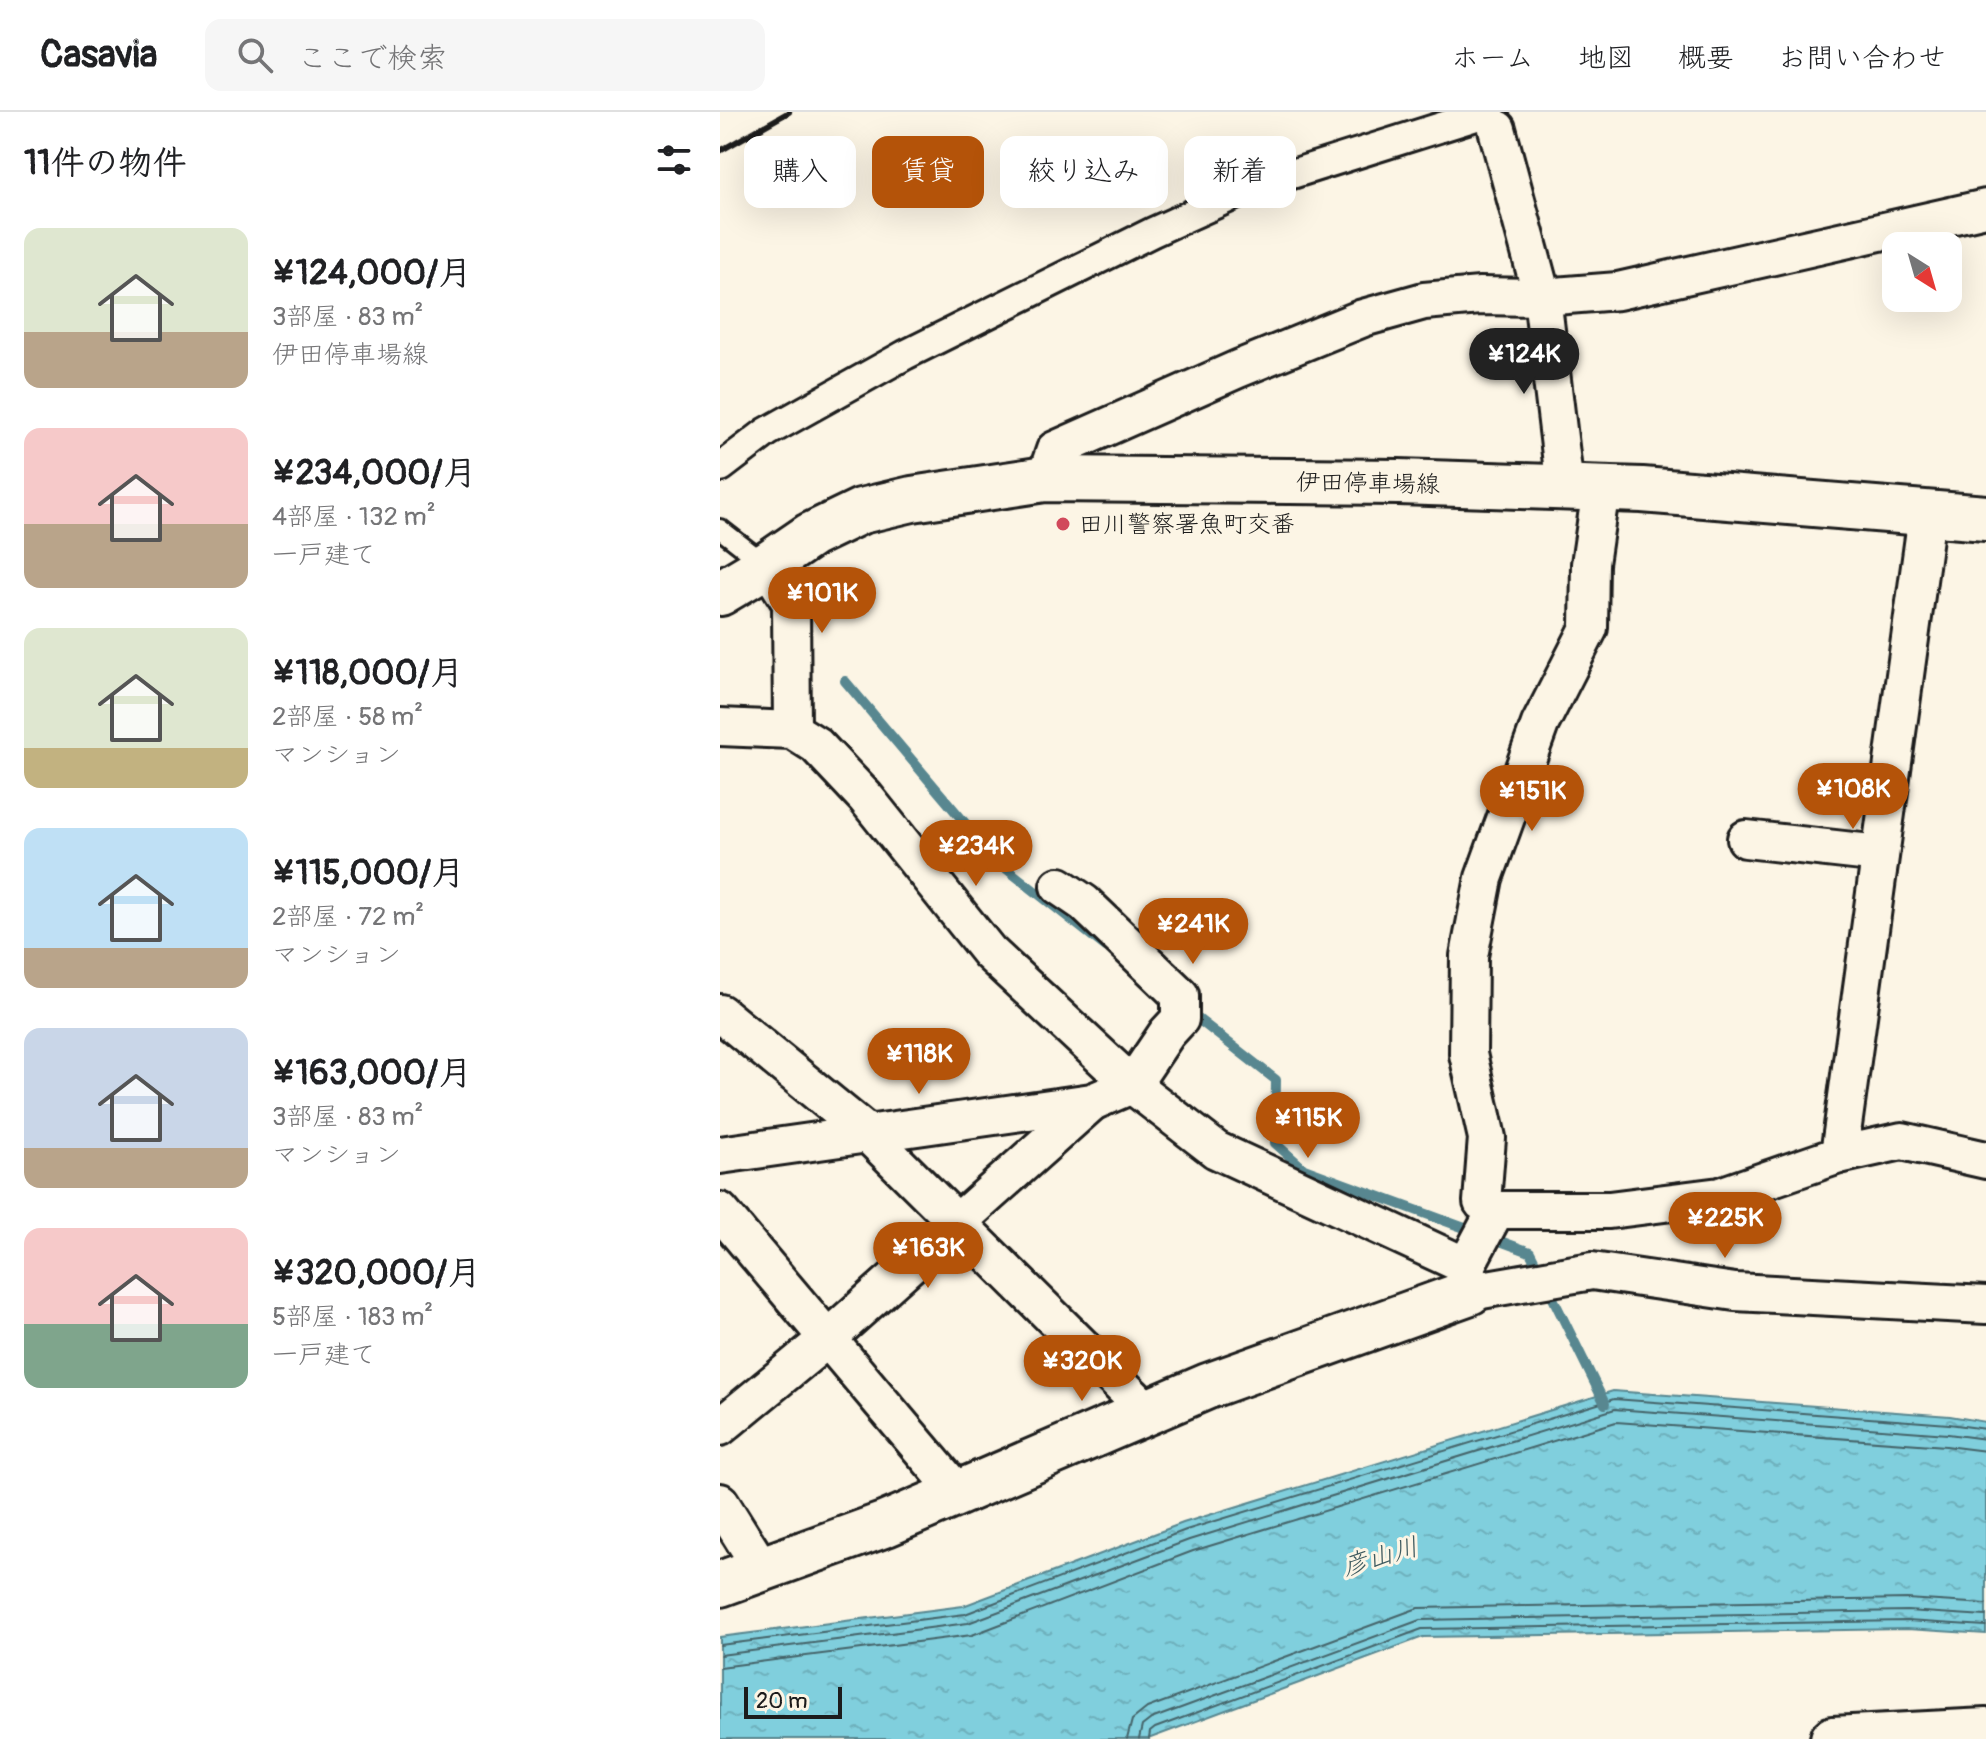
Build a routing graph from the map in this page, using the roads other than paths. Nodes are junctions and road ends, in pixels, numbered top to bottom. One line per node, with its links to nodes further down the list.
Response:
1 (1493, 120): 3 (street); 4 (street)
2 (1986, 208): 3 (street)
3 (1542, 297): 5 (street); 6 (street)
4 (721, 467)
5 (1045, 479): 6 (main road, 伊田停車場線); 10 (main road, 伊田停車場線)
6 (1583, 488): 7 (main road, 伊田停車場線); 25 (street)
7 (1927, 515): 8 (main road, 伊田停車場線); 15 (street)
8 (1986, 518)
9 (720, 529): 10 (lane)
10 (767, 565): 11 (main road, 伊田停車場線); 13 (street)
11 (720, 593)
12 (720, 727): 13 (street)
13 (792, 730): 18 (street)
14 (1746, 839): 15 (street)
15 (1880, 854): 22 (street)
16 (1059, 886): 18 (street)
17 (720, 1013): 20 (street)
18 (1132, 1085): 19 (street); 27 (street)
19 (1092, 1102): 20 (street); 26 (street)
20 (868, 1134): 21 (street); 26 (street)
21 (720, 1155)
22 (1839, 1155): 23 (street); 25 (street)
23 (1986, 1160)
24 (720, 1211): 29 (street)
25 (1494, 1212): 27 (street)
26 (956, 1224): 29 (street); 30 (street)
27 (1469, 1270): 28 (street); 30 (main road)
28 (1986, 1305)
29 (827, 1339): 31 (street); 32 (street)
30 (1148, 1412): 32 (main road)
31 (720, 1427)
32 (958, 1493): 34 (main road)
33 (720, 1502): 34 (street)
34 (762, 1569): 35 (main road)
35 (720, 1584)
36 (1986, 1731): 37 (main road)
37 (1833, 1739)

